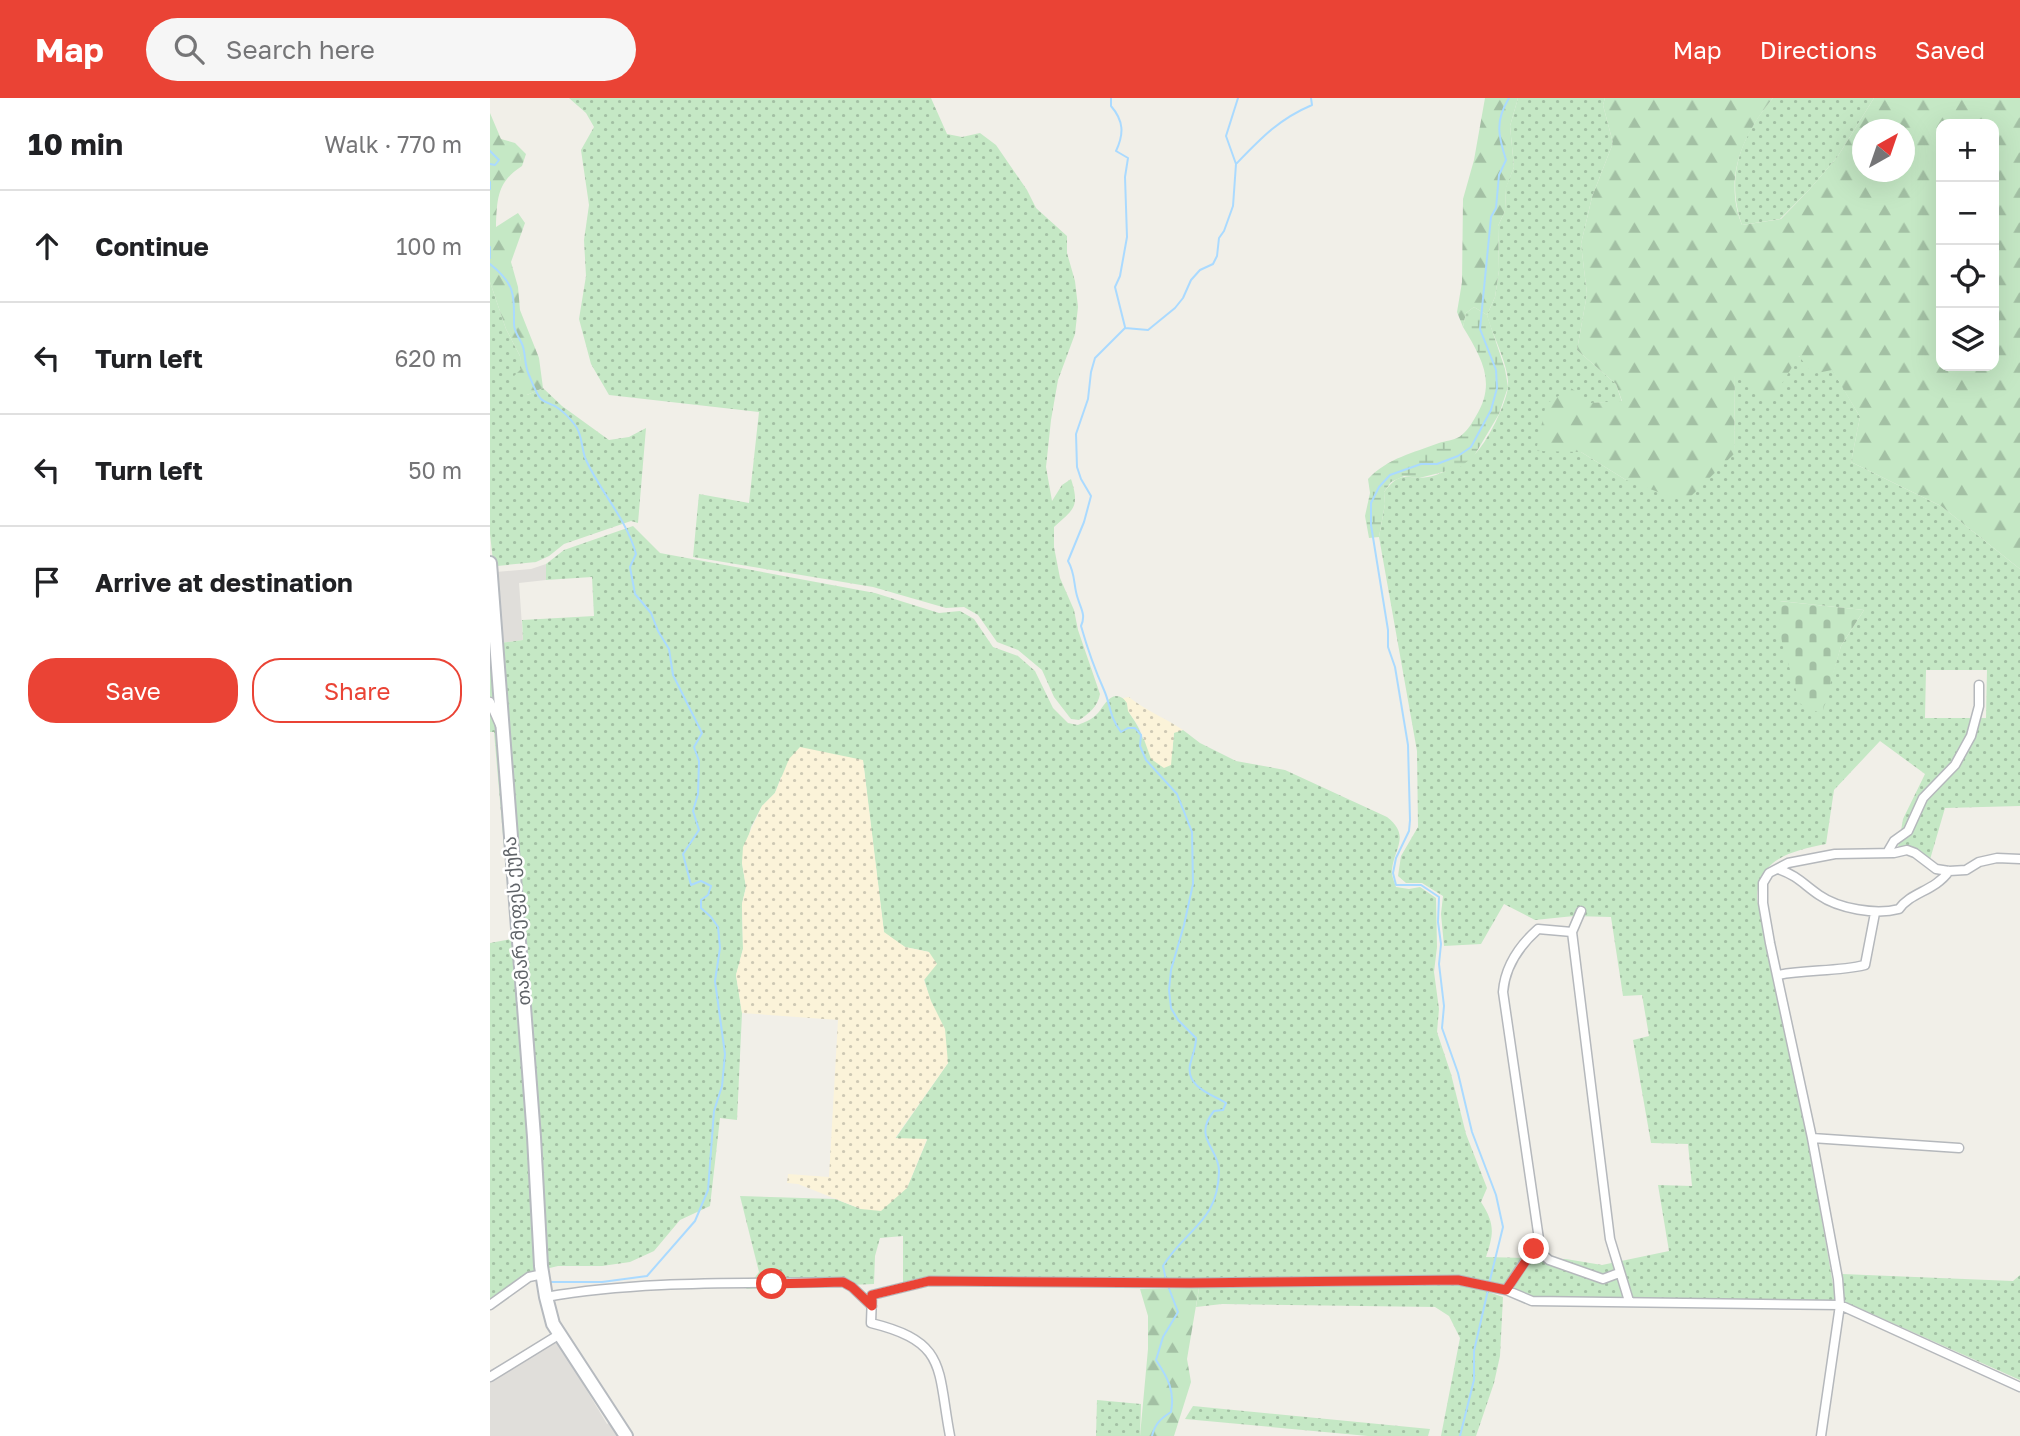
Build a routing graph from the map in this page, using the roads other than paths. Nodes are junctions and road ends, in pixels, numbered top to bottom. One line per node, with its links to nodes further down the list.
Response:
1 (490, 564): 4 (street, თამარ მეფეს ქუჩა)
2 (1979, 685): 5 (street)
3 (490, 702): 4 (street)
4 (502, 729): 17 (street, თამარ მეფეს ქუჩა)
5 (1887, 853): 7 (street); 8 (street)
6 (2020, 859): 8 (street)
7 (1778, 869): 10 (street); 12 (street)
8 (1949, 871): 10 (street)
9 (1581, 911): 11 (street)
10 (1875, 913): 12 (street)
11 (1572, 932): 15 (street); 16 (street)
12 (1778, 975): 13 (street)
13 (1812, 1139): 14 (street); 22 (street)
14 (1959, 1148)
15 (1539, 1241): 16 (street); 18 (street)
16 (1619, 1273): 19 (street)
17 (544, 1284): 20 (street); 21 (street); 23 (street, თამარ მეფეს ქუჩა)
18 (1506, 1290): 19 (street); 21 (street)
19 (1629, 1301): 22 (street)
20 (490, 1305)
21 (872, 1306): 27 (street)
22 (1840, 1306): 25 (street); 28 (street)
23 (560, 1334): 24 (street); 26 (street, თამარ მეფეს ქუჩა)
24 (490, 1377)
25 (2020, 1387)
26 (626, 1436)
27 (950, 1436)
28 (1821, 1436)

